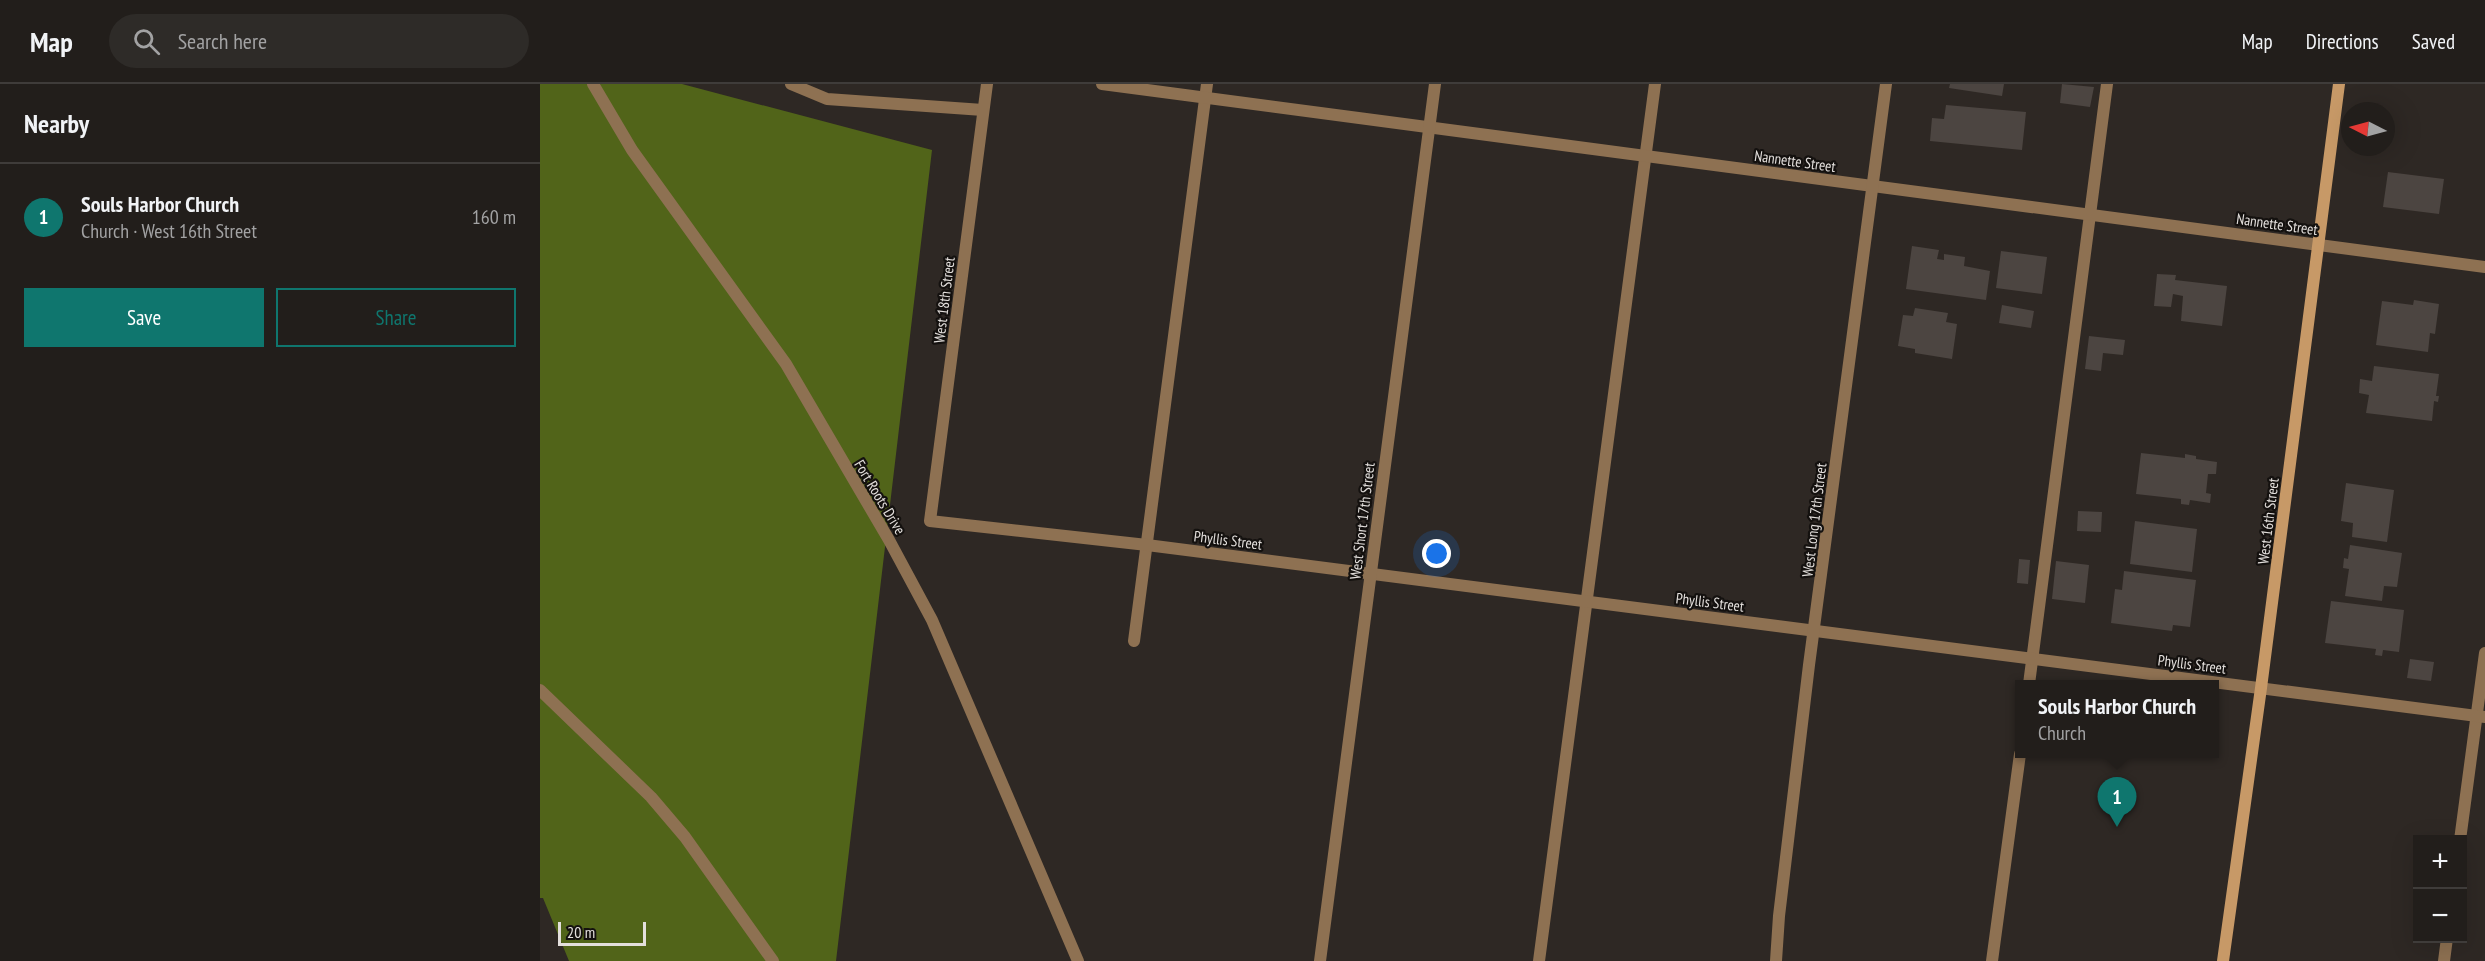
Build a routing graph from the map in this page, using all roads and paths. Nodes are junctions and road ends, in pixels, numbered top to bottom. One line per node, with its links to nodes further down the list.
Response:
1 (593, 84): 37 (street, Fort Roots Drive)
2 (791, 84): 12 (street)
3 (987, 84): 12 (street, West 18th Street)
4 (1102, 84): 11 (street, Nannette Street)
5 (1207, 84): 11 (street)
6 (1435, 84): 13 (street, West Short 17th Street)
7 (1655, 84): 14 (street)
8 (1886, 84): 15 (street, West Long 17th Street)
9 (2107, 84): 16 (street)
10 (2339, 84): 17 (street, West 16th Street)
11 (1205, 98): 13 (street, Nannette Street); 20 (street)
12 (983, 110): 19 (street, West 18th Street)
13 (1429, 127): 14 (street, Nannette Street); 21 (street, West Short 17th Street)
14 (1647, 156): 15 (street, Nannette Street); 22 (street)
15 (1872, 186): 16 (street, Nannette Street); 23 (street, West Long 17th Street)
16 (2090, 215): 17 (street, Nannette Street); 26 (street)
17 (2318, 245): 18 (street, Nannette Street); 30 (street, West 16th Street)
18 (2485, 267)
19 (930, 521): 20 (street, Phyllis Street)
20 (1147, 545): 21 (street, Phyllis Street); 24 (street)
21 (1371, 573): 22 (street, Phyllis Street); 38 (street, West Short 17th Street)
22 (1587, 602): 23 (street, Phyllis Street); 39 (street)
23 (1814, 631): 26 (street, Phyllis Street); 40 (street, West Long 17th Street)
24 (1134, 641)
25 (2485, 653): 32 (street)
26 (2032, 659): 27 (street); 28 (street, Phyllis Street)
27 (2029, 680)
28 (2198, 680)
29 (2219, 683): 30 (street, Phyllis Street)
30 (2261, 688): 32 (street, Phyllis Street); 42 (street, West 16th Street)
31 (540, 690): 36 (street)
32 (2481, 717): 34 (street)
33 (2019, 758): 41 (street)
34 (2461, 835)
35 (2446, 943): 43 (street)
36 (773, 961)
37 (1078, 961)
38 (1320, 961)
39 (1539, 961)
40 (1776, 961)
41 (1992, 961)
42 (2223, 961)
43 (2444, 961)

